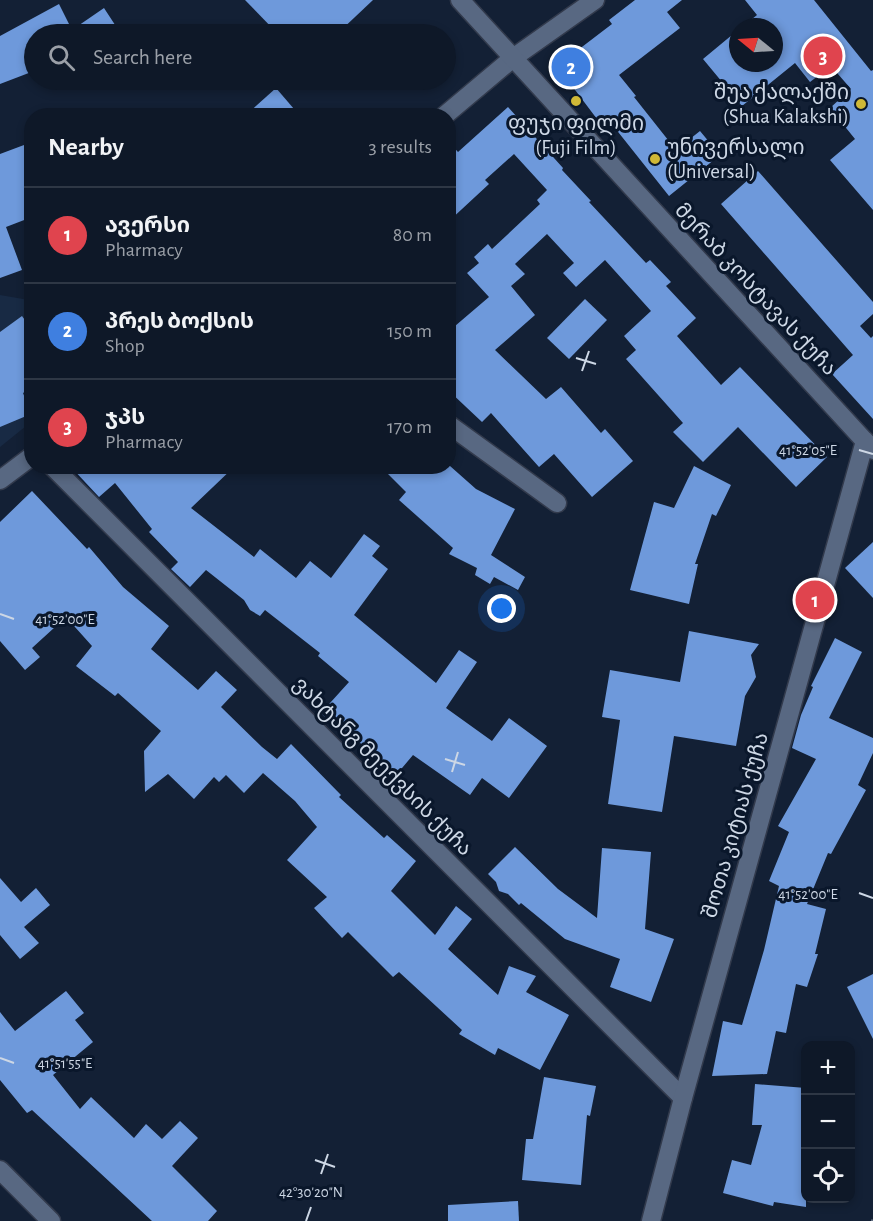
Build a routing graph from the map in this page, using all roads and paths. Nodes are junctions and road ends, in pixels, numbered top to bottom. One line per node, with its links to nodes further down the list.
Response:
1 (460, 0): 3 (street, მერაბ კოსტავას ქუჩა)
2 (595, 0): 3 (street)
3 (513, 58): 4 (street); 6 (street, მერაბ კოსტავას ქუჩა)
4 (454, 108)
5 (456, 430): 10 (street)
6 (869, 446): 11 (street, შოთა კიტიას ქუჩა)
7 (24, 462): 9 (street)
8 (60, 474): 11 (street, ვახტანგ მეექვსის ქუჩა)
9 (0, 480)
10 (556, 503)
11 (683, 1098): 14 (street, შოთა კიტიას ქუჩა)
12 (0, 1170): 13 (street)
13 (51, 1221)
14 (651, 1221)

